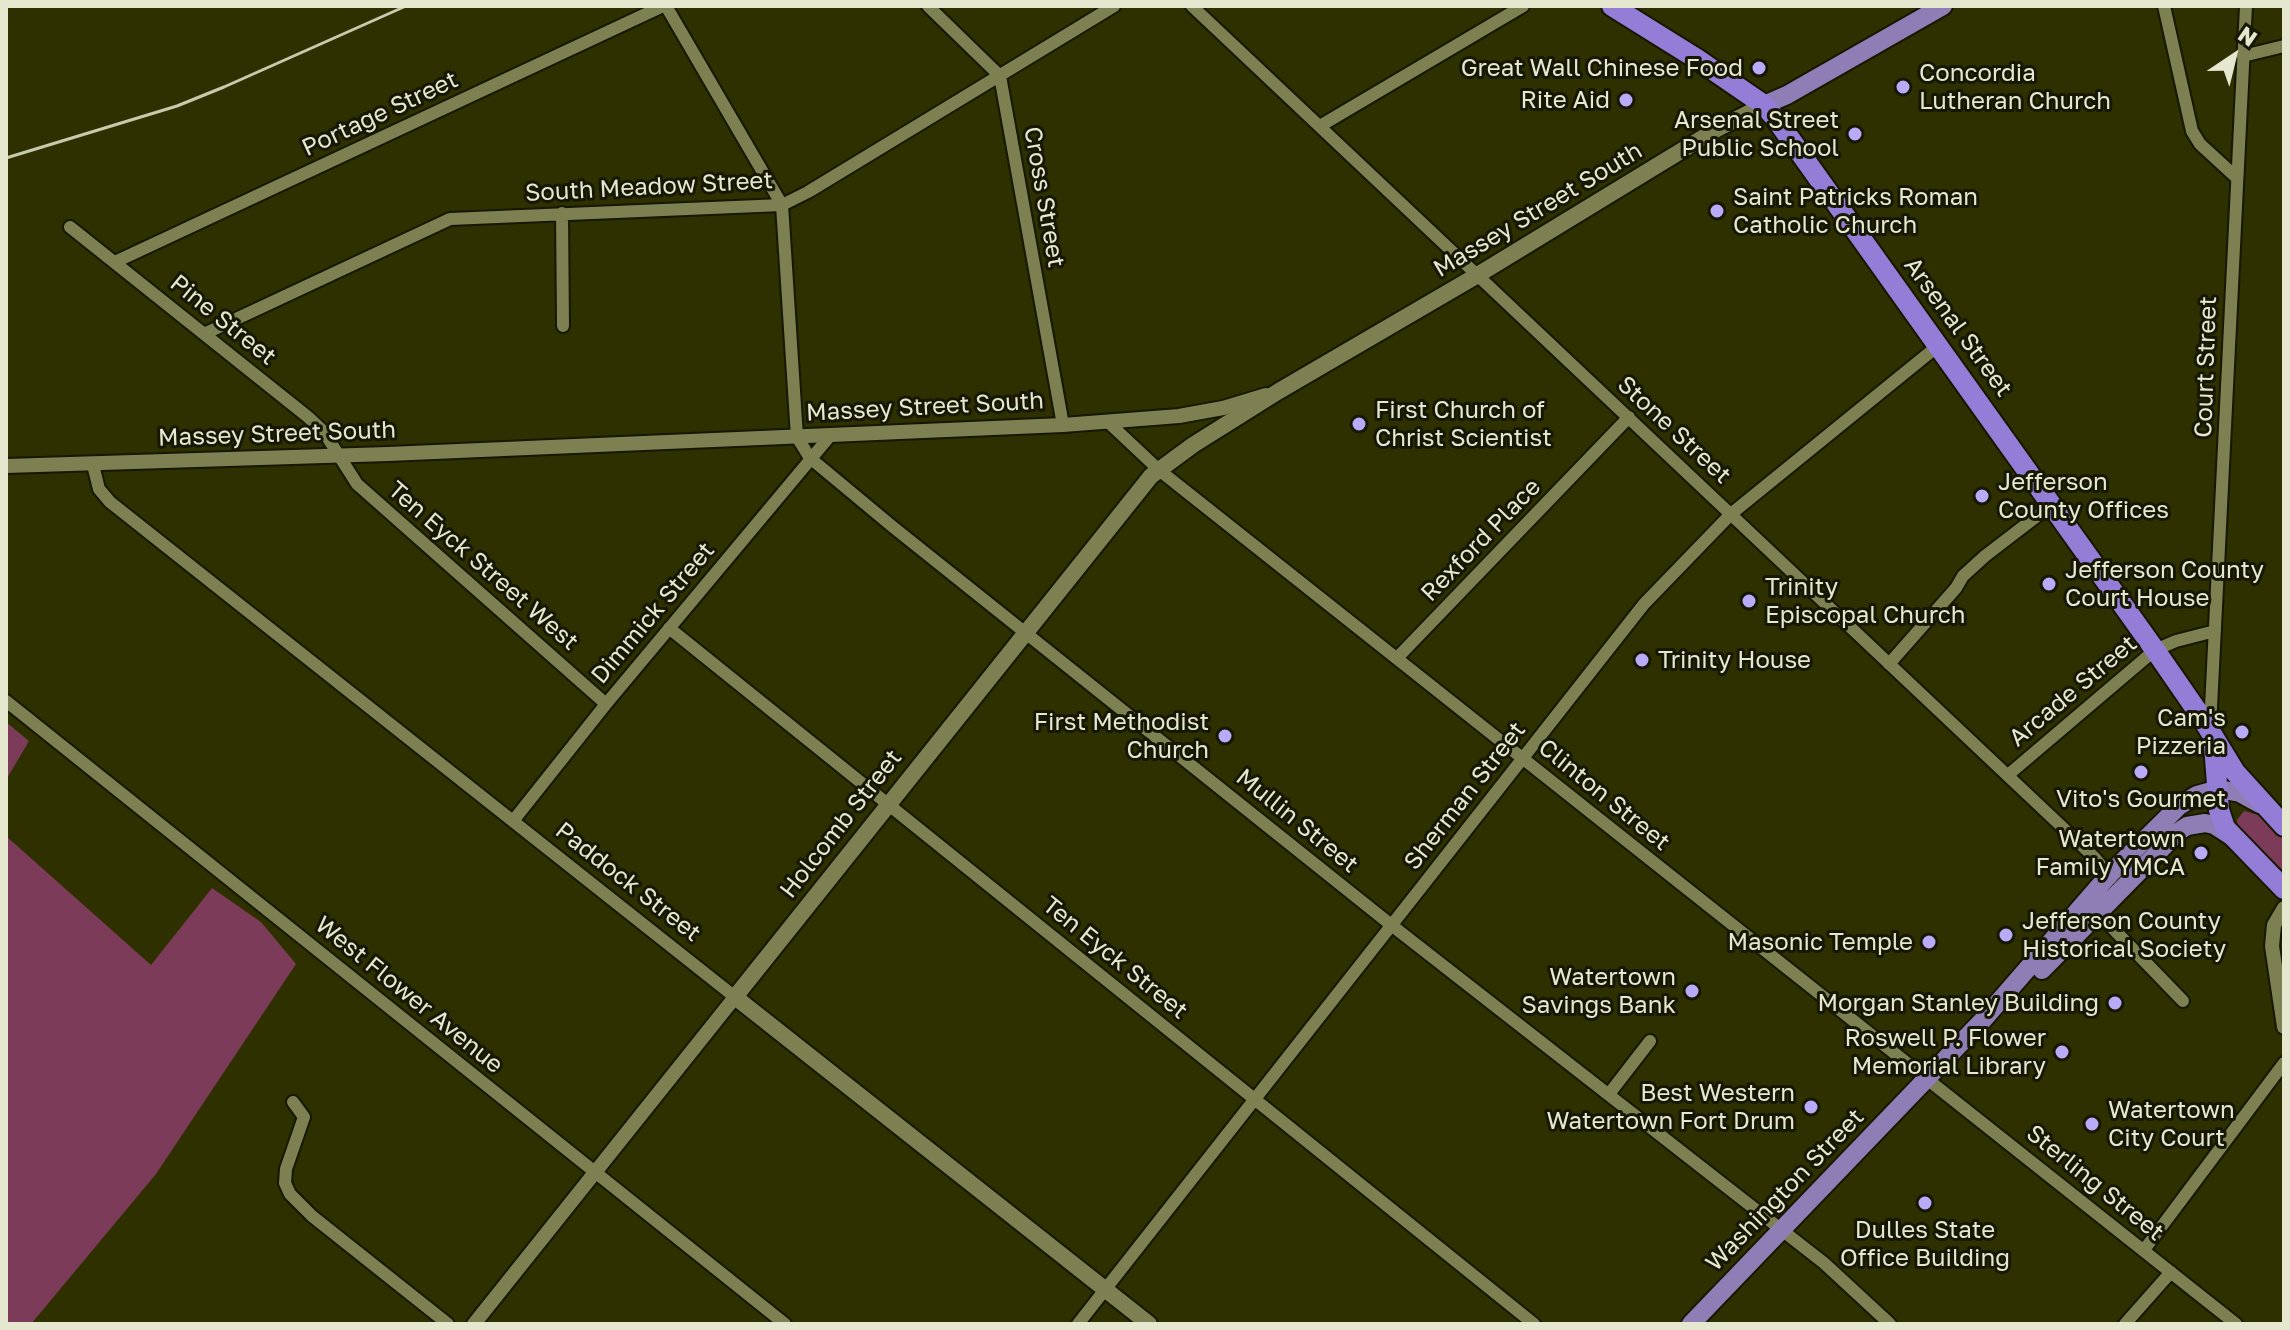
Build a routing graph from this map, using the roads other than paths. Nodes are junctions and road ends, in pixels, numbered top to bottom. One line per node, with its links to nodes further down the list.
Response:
1 (664, 6): 16 (street); 19 (street, Portage Street)
2 (928, 6): 12 (street)
3 (1114, 6): 12 (street, South Meadow Street)
4 (1192, 6): 14 (street, Stone Street)
5 (1523, 6): 14 (street)
6 (1612, 6): 13 (highway, Arsenal Street)
7 (1943, 6): 13 (main road)
8 (2164, 6): 15 (street)
9 (2246, 6): 11 (street, Court Street)
10 (2284, 46): 11 (street)
11 (2243, 56): 15 (street, Court Street)
12 (1000, 76): 16 (street, South Meadow Street); 27 (street, Cross Street)
13 (1764, 105): 20 (main road, Massey Street South); 23 (highway, Arsenal Street)
14 (1320, 126): 20 (street, Stone Street)
15 (2237, 178): 38 (street, Court Street)
16 (782, 205): 17 (street, South Meadow Street); 29 (street)
17 (562, 213): 21 (street); 22 (street, South Meadow Street)
18 (70, 227): 19 (street, Pine Street)
19 (115, 262): 22 (street, Pine Street)
20 (1476, 276): 24 (main road, Massey Street South); 25 (street, Stone Street)
21 (563, 326)
22 (204, 334): 30 (street, Pine Street)
23 (1939, 345): 35 (highway, Arsenal Street); 36 (street, Sherman Street)
24 (1279, 391): 26 (street, Massey Street South); 34 (main road, Holcomb Street)
25 (1629, 417): 36 (street, Stone Street); 41 (street, Rexford Place)
26 (1108, 422): 27 (street, Massey Street South); 34 (street, Clinton Street)
27 (1063, 425): 28 (street, Massey Street South)
28 (830, 436): 29 (street, Massey Street South); 31 (street, Dimmick Street)
29 (797, 437): 30 (street, Massey Street South); 31 (street, Mullin Street)
30 (340, 456): 32 (street, Massey Street South); 44 (street, Ten Eyck Street West)
31 (810, 458): 37 (street, Dimmick Street); 39 (street, Mullin Street)
32 (93, 465): 33 (street, Massey Street South); 51 (street, Paddock Street)
33 (6, 466)
34 (1159, 470): 39 (main road, Holcomb Street); 41 (street, Clinton Street)
35 (2050, 501): 40 (highway, Arsenal Street); 42 (street)
36 (1731, 514): 42 (street, Stone Street); 46 (street, Sherman Street)
37 (669, 628): 44 (street, Dimmick Street); 48 (street, Ten Eyck Street)
38 (2215, 631): 40 (street, Arcade Street); 45 (street, Court Street)
39 (1024, 632): 48 (main road, Holcomb Street); 57 (street, Mullin Street)
40 (2155, 650): 45 (highway, Arsenal Street); 47 (street, Arcade Street)
41 (1397, 658): 46 (street, Clinton Street)
42 (1889, 664): 47 (street, Stone Street)
43 (6, 701): 68 (street, West Flower Avenue)
44 (606, 704): 51 (street, Dimmick Street)
45 (2210, 730): 49 (highway); 50 (highway, Arsenal Street)
46 (1523, 758): 57 (street, Sherman Street); 64 (street, Clinton Street)
47 (2008, 775): 53 (street, Stone Street)
48 (887, 805): 58 (main road, Holcomb Street); 66 (street, Ten Eyck Street)
49 (2214, 807): 50 (main road); 52 (highway); 53 (main road, Washington Street); 53 (main road, Washington Street)
50 (2278, 818): 52 (highway)
51 (513, 821): 58 (street, Paddock Street)
52 (2231, 836): 54 (highway)
53 (2115, 883): 56 (main road, Washington Street); 60 (main road, Washington Street)
54 (2284, 889)
55 (2284, 908): 61 (street)
56 (2098, 913): 59 (street); 60 (main road, Washington Street)
57 (1390, 924): 65 (street, Mullin Street); 66 (street, Sherman Street)
58 (735, 997): 68 (street, Holcomb Street); 72 (main road, Paddock Street)
59 (2183, 1001)
60 (1982, 1021): 64 (main road, Washington Street)
61 (2284, 1027)
62 (1650, 1041): 65 (street)
63 (2284, 1063): 70 (street)
64 (1926, 1079): 69 (main road, Washington Street); 70 (street, Sterling Street)
65 (1609, 1094): 69 (street, Mullin Street)
66 (1255, 1097): 72 (street, Sherman Street); 78 (street, Ten Eyck Street)
67 (293, 1102): 73 (street)
68 (595, 1174): 74 (street, Holcomb Street); 75 (street, West Flower Avenue)
69 (1780, 1229): 79 (main road, Washington Street); 80 (street, Mullin Street)
70 (2144, 1250): 71 (street, Sterling Street)
71 (2171, 1272): 81 (street); 82 (street, Sterling Street)
72 (1105, 1290): 76 (street, Sherman Street); 77 (main road, Paddock Street)
73 (448, 1324)
74 (474, 1324)
75 (785, 1324)
76 (1078, 1324)
77 (1149, 1324)
78 (1534, 1324)
79 (1691, 1324)
80 (1890, 1324)
81 (2125, 1324)
82 (2236, 1324)

